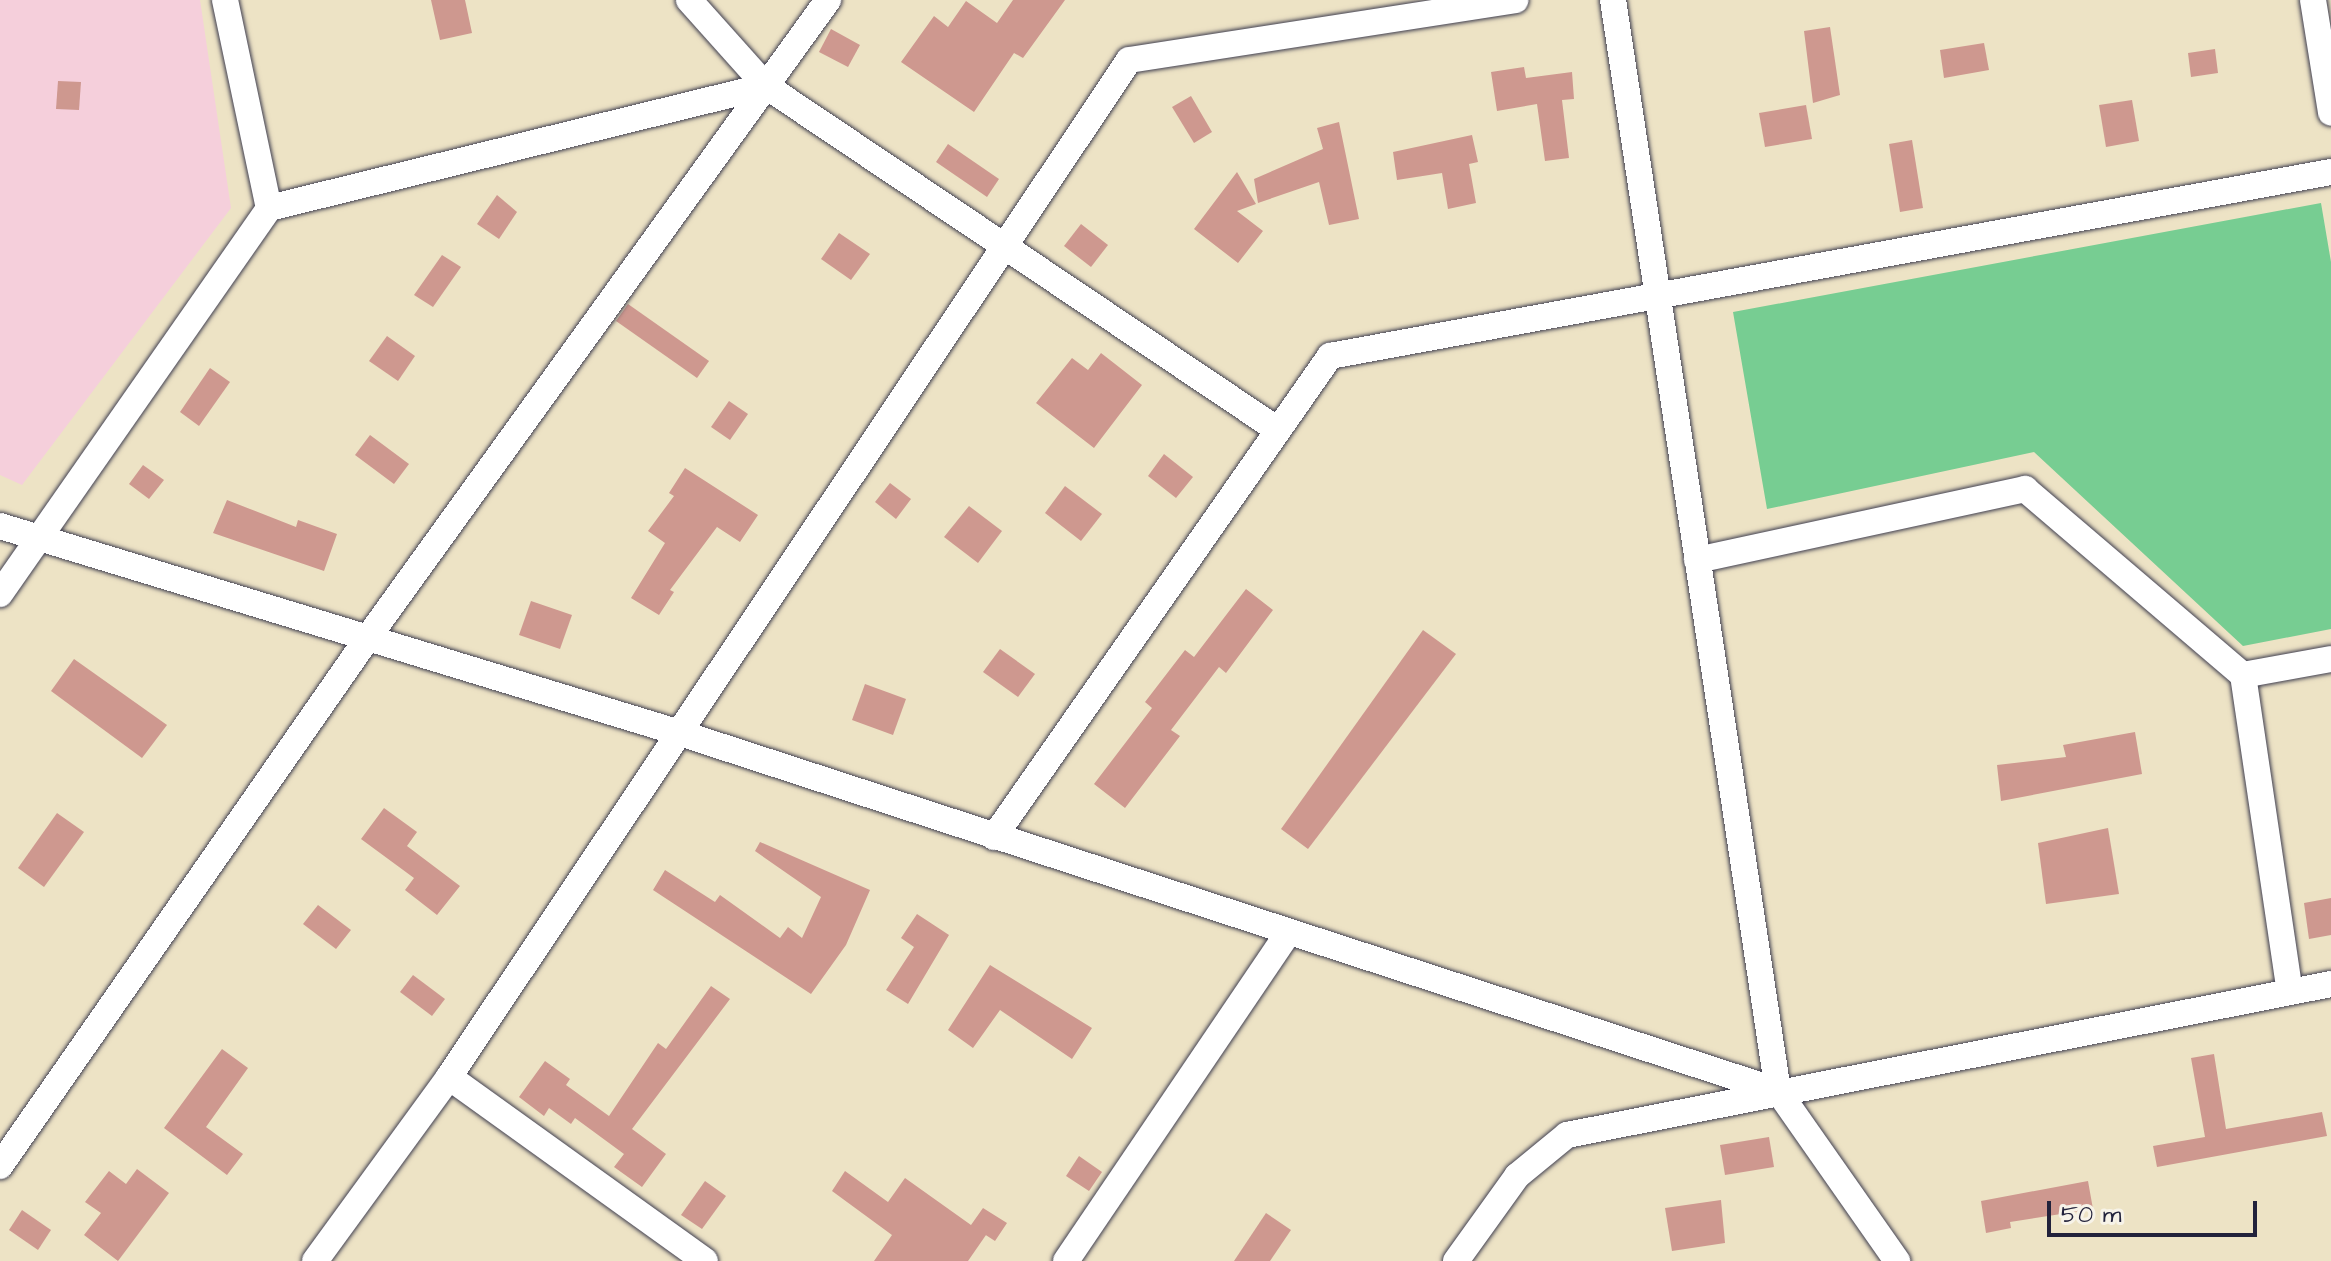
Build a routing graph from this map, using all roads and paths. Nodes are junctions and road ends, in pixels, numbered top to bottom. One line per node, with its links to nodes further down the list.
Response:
1 (225, 0): 10 (street)
2 (689, 0): 7 (street)
3 (828, 0): 7 (street)
4 (1515, 0): 11 (street)
5 (1613, 0): 12 (street)
6 (2313, 0): 8 (street)
7 (766, 86): 10 (street); 11 (street); 18 (street)
8 (2331, 113)
9 (2331, 172): 12 (street)
10 (269, 208): 15 (street)
11 (1004, 246): 13 (street); 21 (street)
12 (1658, 296): 13 (street); 16 (street)
13 (1278, 430): 22 (street)
14 (0, 526): 15 (street)
15 (39, 538): 17 (street); 18 (street)
16 (1697, 560): 20 (street); 27 (street)
17 (0, 594)
18 (367, 639): 21 (street); 28 (street)
19 (2331, 659): 20 (street)
20 (2243, 675): 25 (street)
21 (680, 733): 22 (street); 26 (street)
22 (994, 837): 23 (street)
23 (1287, 934): 27 (street); 31 (street)
24 (2331, 984): 25 (street)
25 (2290, 992): 27 (street)
26 (449, 1077): 29 (street); 30 (street)
27 (1778, 1091): 32 (street); 33 (street)
28 (0, 1166)
29 (693, 1258)
30 (315, 1261)
31 (1066, 1261)
32 (1456, 1261)
33 (1897, 1261)

